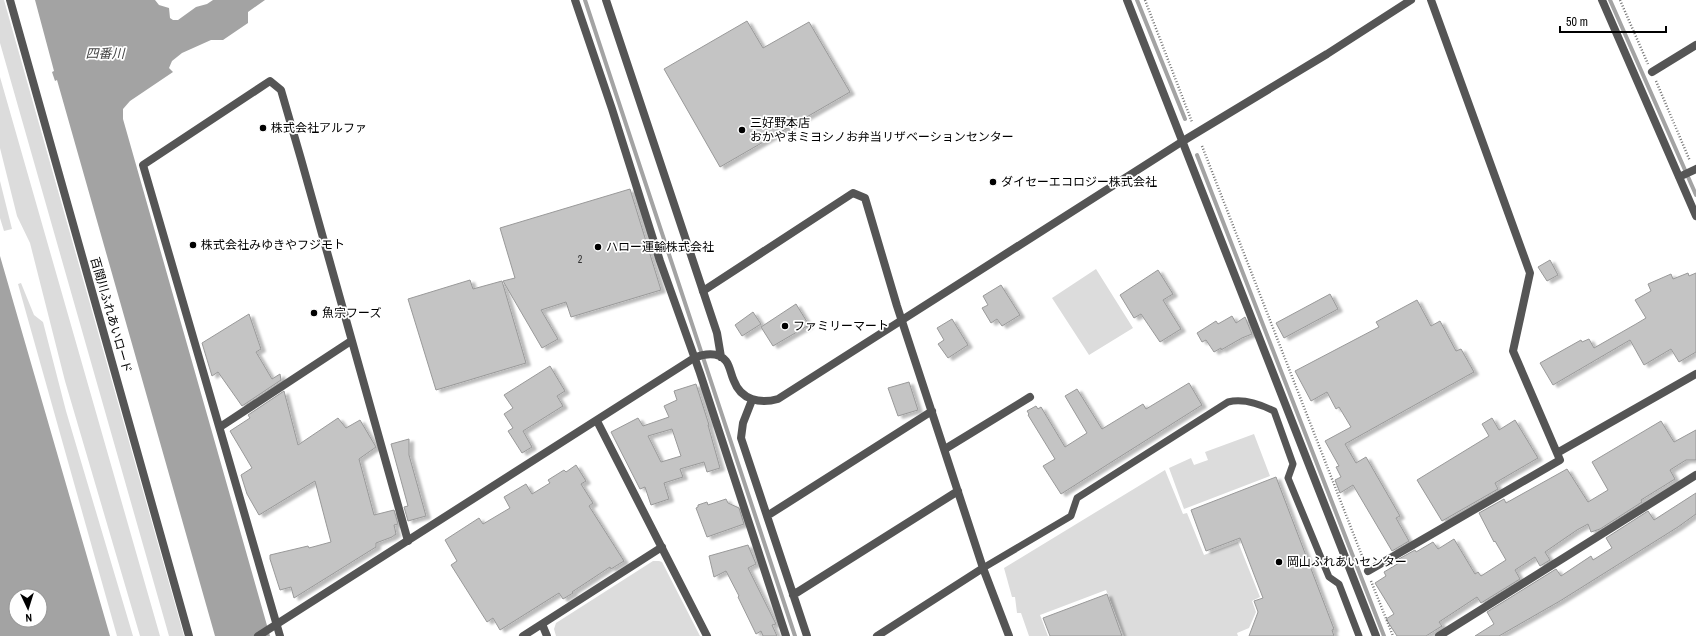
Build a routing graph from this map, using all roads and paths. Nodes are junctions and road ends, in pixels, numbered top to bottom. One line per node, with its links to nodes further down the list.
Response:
1 (10, 0): 41 (street, 百間川ふれあいロード)
2 (575, 0): 21 (street)
3 (606, 0): 18 (street)
4 (1127, 0): 13 (street)
5 (1145, 0): 12 (path)
6 (1411, 0): 13 (street)
7 (1431, 0): 30 (street)
8 (1602, 0): 16 (street)
9 (1620, 0): 11 (path)
10 (1696, 45): 11 (street)
11 (1652, 72): 15 (path)
12 (1192, 122)
13 (1183, 141): 19 (street); 52 (street)
14 (1202, 146): 37 (path)
15 (1694, 170): 16 (street)
16 (1680, 176): 17 (street)
17 (1696, 216)
18 (703, 291): 19 (street); 22 (street)
19 (902, 321): 25 (street); 26 (street)
20 (351, 341): 28 (street); 28 (street); 34 (street)
21 (699, 356): 22 (street); 27 (street); 47 (street)
22 (721, 357): 25 (street)
23 (1696, 374): 30 (street)
24 (1030, 397): 29 (street)
25 (752, 400): 33 (street)
26 (932, 411): 29 (street); 33 (street)
27 (597, 420): 34 (street); 35 (street)
28 (220, 427): 39 (street)
29 (945, 449): 32 (street)
30 (1557, 453): 37 (street)
31 (1696, 474): 54 (street)
32 (958, 491): 36 (street); 38 (street)
33 (767, 516): 38 (street)
34 (408, 541): 39 (street)
35 (662, 547): 40 (street); 46 (street)
36 (983, 568): 49 (street); 50 (street); 51 (lane)
37 (1368, 571): 53 (path)
38 (793, 595): 48 (street)
39 (276, 624): 42 (street); 43 (street)
40 (542, 624): 44 (street); 45 (street)
41 (189, 636)
42 (258, 636)
43 (280, 636)
44 (523, 636)
45 (547, 636)
46 (707, 636)
47 (786, 636)
48 (807, 636)
49 (877, 636)
50 (1009, 636)
51 (1359, 636)
52 (1376, 636)
53 (1393, 636)
54 (1439, 636)

